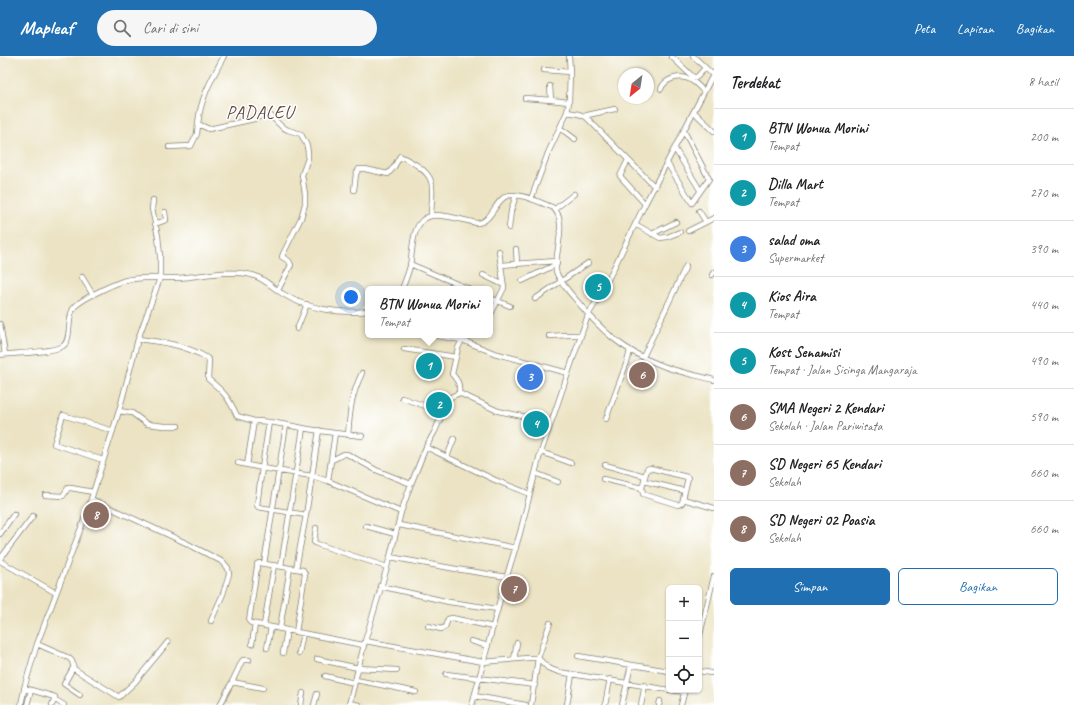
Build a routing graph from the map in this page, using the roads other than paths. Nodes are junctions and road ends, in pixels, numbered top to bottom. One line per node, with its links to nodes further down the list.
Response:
1 (224, 56): 19 (street)
2 (569, 56): 7 (street)
3 (671, 56): 5 (street)
4 (693, 56): 5 (street)
5 (705, 68): 8 (street)
6 (544, 70): 7 (street)
7 (570, 72): 14 (street)
8 (713, 74): 11 (street)
9 (550, 86): 13 (street)
10 (661, 89): 11 (street)
11 (704, 92): 17 (street)
12 (525, 98): 13 (street)
13 (551, 100): 14 (street)
14 (569, 102): 16 (street)
15 (615, 109): 18 (street)
16 (567, 112): 18 (street); 20 (street)
17 (694, 112): 21 (street); 22 (street)
18 (583, 116): 26 (street)
19 (198, 124): 24 (street); 67 (street)
20 (560, 128): 23 (street); 33 (street)
21 (684, 131): 25 (street); 30 (street)
22 (714, 131)
23 (575, 139)
24 (169, 147)
25 (675, 149): 27 (street); 30 (street)
26 (628, 160): 28 (street); 35 (street)
27 (667, 163): 28 (street); 30 (street)
28 (655, 187): 35 (street)
29 (354, 190): 39 (street)
30 (700, 190)
31 (574, 194): 36 (street)
32 (516, 195): 33 (street); 39 (street); 45 (street)
33 (531, 199): 36 (street)
34 (153, 200): 43 (street)
35 (645, 204): 44 (street)
36 (555, 209): 51 (street)
37 (699, 211): 42 (street)
38 (165, 212): 43 (street)
39 (431, 216): 53 (street)
40 (714, 218): 42 (street)
41 (676, 222): 48 (street)
42 (706, 222): 46 (street)
43 (155, 224): 59 (street)
44 (635, 224): 48 (street); 76 (street)
45 (509, 228)
46 (688, 231)
47 (680, 232): 48 (street)
48 (652, 234)
49 (516, 249): 54 (street)
50 (499, 251): 55 (street)
51 (557, 262): 54 (street); 61 (street); 62 (street)
52 (588, 263): 62 (street)
53 (410, 264): 65 (street); 66 (street)
54 (517, 264): 55 (street)
55 (501, 265): 64 (street)
56 (686, 266): 87 (street)
57 (483, 275): 64 (street)
58 (82, 277): 68 (street)
59 (160, 278): 60 (street); 68 (street); 82 (street)
60 (168, 278): 63 (street); 67 (street)
61 (522, 281)
62 (561, 281): 70 (street); 76 (street)
63 (167, 283)
64 (504, 285): 71 (street)
65 (403, 286)
66 (462, 286)
67 (278, 290): 72 (street)
68 (93, 295): 86 (street)
69 (493, 299): 71 (street)
70 (535, 299)
71 (497, 301): 73 (street); 74 (street)
72 (306, 304): 75 (street); 78 (street)
73 (510, 306)
74 (493, 310)
75 (365, 311)
76 (588, 315): 79 (street); 85 (street)
77 (0, 324): 86 (street)
78 (297, 329)
79 (582, 335): 80 (street); 90 (street)
80 (549, 336)
81 (450, 338): 83 (street)
82 (138, 339): 94 (street); 97 (street)
83 (462, 340): 88 (street); 90 (street)
84 (404, 348): 88 (street)
85 (630, 350): 87 (street); 96 (street)
86 (3, 354)
87 (642, 356): 91 (street)
88 (456, 357): 92 (street)
89 (362, 372): 106 (street)
90 (568, 372): 99 (street)
91 (714, 380)
92 (458, 393): 95 (street); 99 (street)
93 (402, 398): 95 (street)
94 (119, 411): 101 (street); 104 (street)
95 (443, 412): 109 (street)
96 (606, 419)
97 (254, 421): 98 (street); 116 (street)
98 (269, 422): 100 (street); 118 (street)
99 (551, 422): 110 (street)
100 (286, 425): 102 (street); 119 (street)
101 (178, 426)
102 (303, 428): 103 (street); 120 (street)
103 (319, 430): 105 (street); 122 (street)
104 (113, 431): 112 (street); 112 (street)
105 (335, 433): 106 (street); 113 (street)
106 (348, 435): 107 (street)
107 (362, 436)
108 (454, 439): 111 (street)
109 (426, 447): 111 (street); 128 (street)
110 (541, 452): 115 (street); 121 (street)
111 (447, 457): 132 (street)
112 (103, 460): 131 (street)
113 (332, 460): 125 (street); 128 (street)
114 (238, 463): 116 (street)
115 (571, 463)
116 (247, 465): 118 (street)
117 (605, 465): 123 (street)
118 (262, 468): 119 (street); 137 (street)
119 (279, 470): 120 (street); 137 (street)
120 (295, 473): 122 (street); 138 (street)
121 (535, 473): 127 (street); 132 (street)
122 (312, 476): 125 (street); 141 (street)
123 (645, 476): 126 (street); 130 (street)
124 (603, 479): 129 (street)
125 (328, 481): 139 (street)
126 (644, 481): 129 (street); 130 (street)
127 (558, 482)
128 (411, 484): 139 (street)
129 (642, 488): 135 (street)
130 (685, 491): 135 (street)
131 (93, 492): 133 (street); 134 (street)
132 (530, 494): 148 (street)
133 (46, 495)
134 (91, 499): 160 (street); 162 (street)
135 (683, 499): 136 (street)
136 (714, 508)
137 (272, 509): 138 (street); 151 (street)
138 (289, 511): 141 (street); 153 (street)
139 (401, 512): 143 (street)
140 (14, 514): 146 (street)
141 (306, 514): 156 (street)
142 (33, 516): 150 (street)
143 (398, 525): 147 (street); 148 (street)
144 (366, 526): 147 (street)
145 (316, 528): 154 (street)
146 (0, 534)
147 (396, 534): 149 (street)
148 (516, 548): 158 (street)
149 (390, 557): 154 (street); 158 (street)
150 (0, 560): 160 (street)
151 (264, 564): 152 (street); 164 (street)
152 (274, 565): 153 (street); 165 (street)
153 (281, 566): 155 (street)
154 (387, 567): 159 (street)
155 (290, 568): 156 (street); 170 (street)
156 (296, 569): 172 (street)
157 (714, 576): 168 (street)
158 (507, 577): 161 (street)
159 (380, 586): 161 (street); 176 (street)
160 (56, 593): 178 (street)
161 (498, 609): 167 (street)
162 (211, 621)
163 (550, 623): 185 (street)
164 (255, 624): 165 (street); 179 (street)
165 (264, 625): 169 (street)
166 (428, 626): 167 (street)
167 (493, 626): 180 (street)
168 (702, 626)
169 (271, 627): 170 (street); 181 (street)
170 (280, 628): 171 (street)
171 (287, 630): 172 (street); 182 (street)
172 (296, 632): 173 (street)
173 (303, 633): 176 (street); 183 (street)
174 (471, 641): 180 (street)
175 (168, 642): 191 (street)
176 (364, 643): 189 (street); 192 (street)
177 (517, 643): 187 (street)
178 (37, 644): 191 (street); 207 (street)
179 (252, 644)
180 (488, 646): 189 (street)
181 (267, 648)
182 (283, 652)
183 (299, 653)
184 (578, 656): 190 (street)
185 (538, 658): 187 (street); 198 (street); 205 (street)
186 (317, 659): 192 (street)
187 (514, 659): 189 (street)
188 (249, 660): 203 (street)
189 (484, 662): 200 (street)
190 (631, 665): 194 (street); 204 (street)
191 (73, 668): 215 (street)
192 (358, 668): 193 (street); 202 (street)
193 (397, 670)
194 (666, 671)
195 (702, 672): 196 (street)
196 (711, 673)
197 (446, 674): 200 (street)
198 (572, 674): 201 (street); 230 (street)
199 (325, 676): 202 (street)
200 (479, 677): 205 (street); 216 (street)
201 (610, 679): 204 (street); 231 (street)
202 (355, 681): 211 (street); 218 (street)
203 (232, 682): 208 (street); 223 (street)
204 (627, 682): 206 (street); 232 (street)
205 (535, 685): 229 (street)
206 (645, 685): 209 (street); 233 (street)
207 (24, 688): 210 (street); 219 (street)
208 (263, 688)
209 (666, 689)
210 (31, 690): 217 (street); 220 (street)
211 (416, 692)
212 (303, 693): 224 (street)
213 (684, 693): 234 (street)
214 (317, 694): 225 (street)
215 (80, 695)
216 (474, 696): 227 (street); 228 (street)
217 (54, 700): 221 (street); 222 (street)
218 (349, 704): 226 (street)
219 (21, 705)
220 (27, 705)
221 (52, 705)
222 (64, 705)
223 (221, 705)
224 (301, 705)
225 (314, 705)
226 (359, 705)
227 (472, 705)
228 (526, 705)
229 (531, 705)
230 (567, 705)
231 (605, 705)
232 (622, 705)
233 (641, 705)
234 (681, 705)

